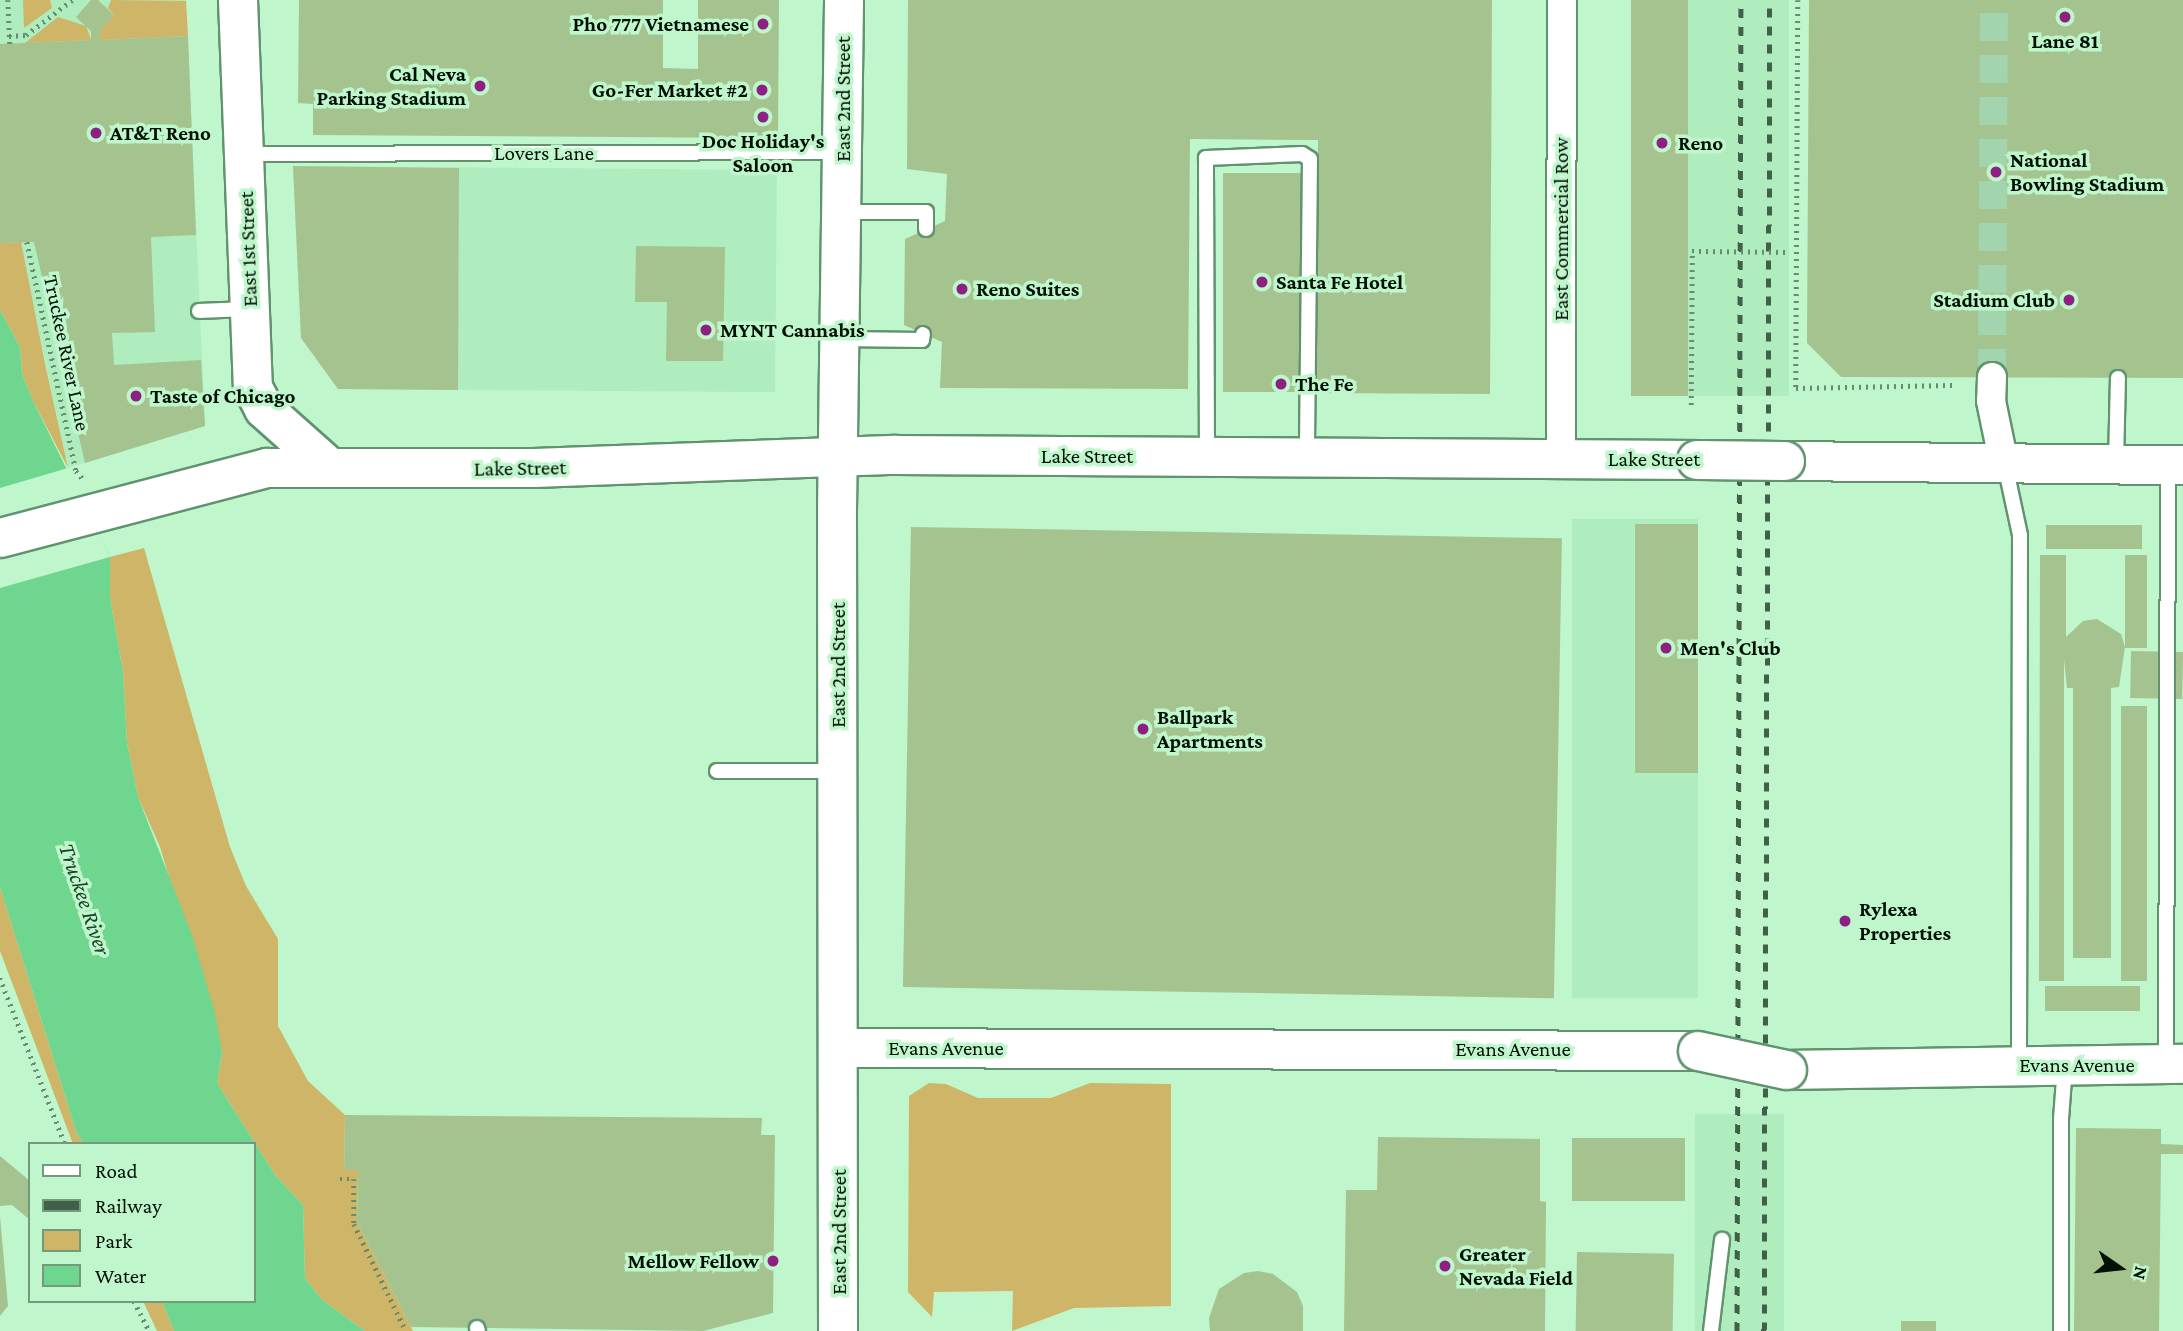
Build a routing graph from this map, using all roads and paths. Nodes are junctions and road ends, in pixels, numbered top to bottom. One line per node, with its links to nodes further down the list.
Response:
1 (8, 0): 7 (path)
2 (72, 0): 7 (path)
3 (238, 0): 10 (street, East 1st Street)
4 (844, 0): 9 (street, East 2nd Street)
5 (1562, 0): 26 (street, East Commercial Row)
6 (1798, 0): 14 (path)
7 (9, 36): 8 (path)
8 (10, 44)
9 (843, 152): 10 (lane, Lovers Lane); 11 (street, East 2nd Street)
10 (244, 154): 15 (street, East 1st Street)
11 (842, 212): 12 (lane); 18 (street, East 2nd Street)
12 (926, 229)
13 (27, 242): 31 (path, Truckee River Lane)
14 (1797, 252): 21 (path); 22 (path, bridge)
15 (250, 309): 16 (lane); 30 (street, East 1st Street)
16 (199, 310)
17 (923, 334): 18 (lane)
18 (841, 339): 23 (street, East 2nd Street)
19 (1992, 377): 27 (street)
20 (2118, 378): 28 (lane)
21 (1952, 386)
22 (1691, 405)
23 (839, 457): 24 (street, Lake Street); 30 (street, Lake Street); 34 (street, East 2nd Street)
24 (1207, 457): 25 (street, Lake Street); 25 (lane)
25 (1307, 457): 26 (street, Lake Street)
26 (1561, 459): 27 (street, Lake Street, bridge)
27 (2004, 464): 28 (street, Lake Street); 39 (lane)
28 (2116, 464): 29 (street, Lake Street)
29 (2175, 465): 38 (lane)
30 (329, 467): 32 (street, Lake Street)
31 (76, 471)
32 (0, 538)
33 (717, 771): 34 (lane)
34 (839, 771): 36 (street, East 2nd Street)
35 (0, 978): 40 (path)
36 (839, 1048): 39 (street, Evans Avenue, bridge); 46 (street, East 2nd Street)
37 (2065, 1064): 38 (street, Evans Avenue); 39 (street, Evans Avenue); 48 (lane)
38 (2175, 1064)
39 (2019, 1065)
40 (64, 1142)
41 (340, 1179): 45 (path)
42 (1722, 1240): 47 (lane)
43 (136, 1303): 44 (path)
44 (149, 1331)
45 (406, 1331)
46 (838, 1331)
47 (1711, 1331)
48 (2061, 1331)

